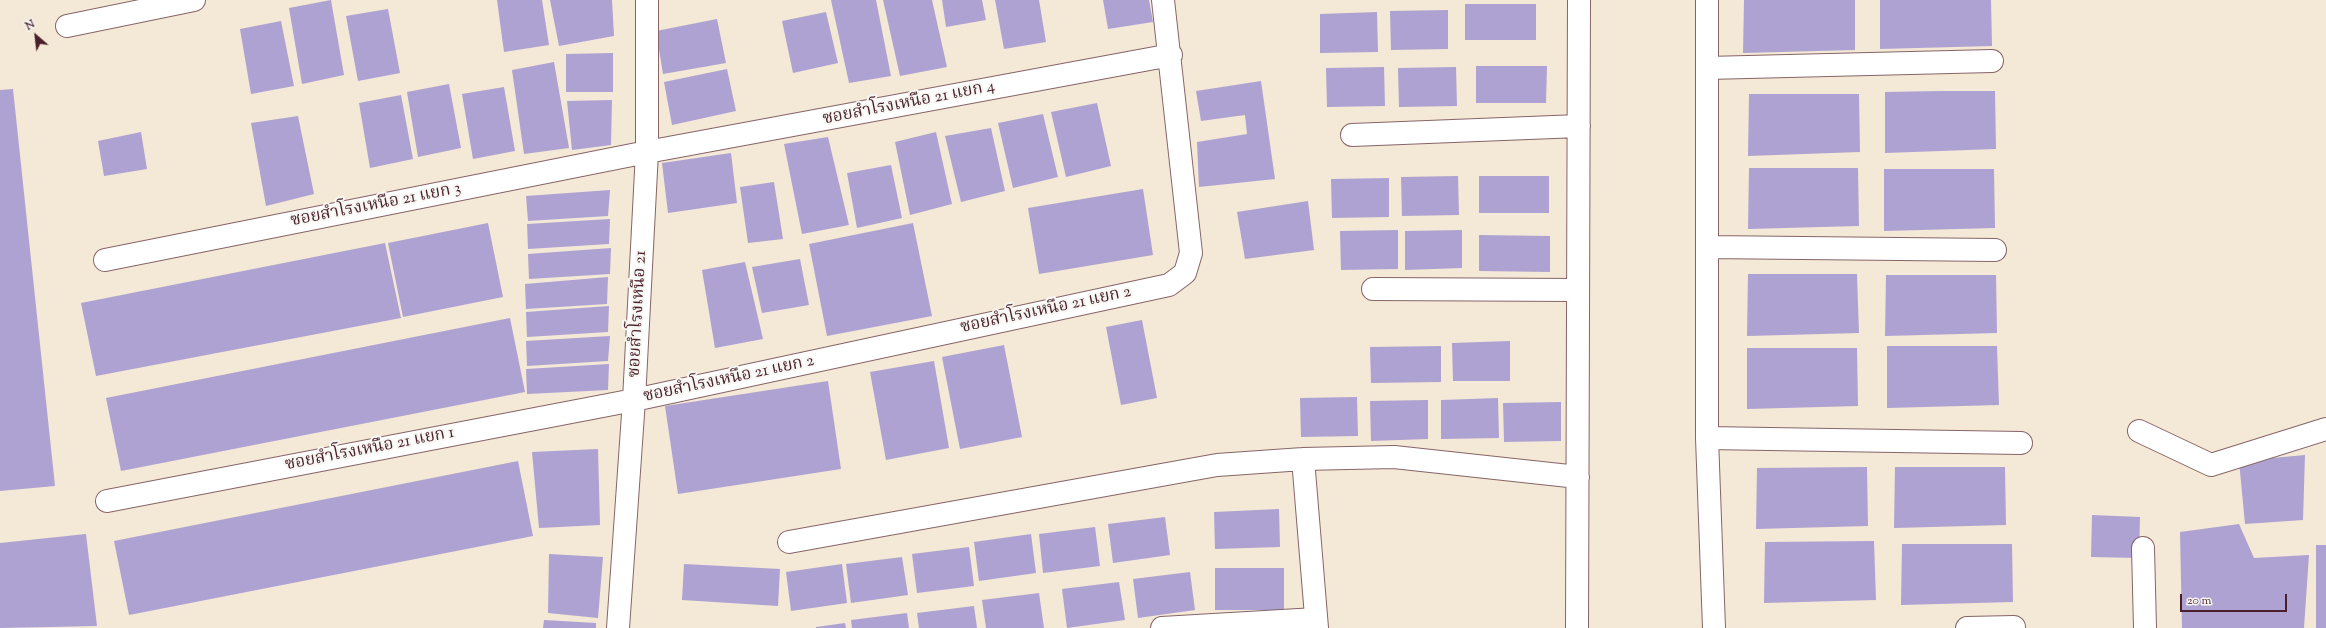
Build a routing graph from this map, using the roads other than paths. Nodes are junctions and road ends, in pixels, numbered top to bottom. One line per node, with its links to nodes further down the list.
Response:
1 (194, 0): 6 (street)
2 (647, 0): 12 (street, ซอยสำโรงเหนือ 21)
3 (1163, 0): 7 (street, ซอยสำโรงเหนือ 21 แยก 2)
4 (1579, 0): 10 (street)
5 (1707, 0): 9 (street)
6 (68, 26)
7 (1171, 55): 12 (street, ซอยสำโรงเหนือ 21 แยก 4); 18 (street, ซอยสำโรงเหนือ 21 แยก 2)
8 (1992, 61): 9 (street)
9 (1706, 68): 13 (street)
10 (1579, 126): 11 (street); 17 (street)
11 (1352, 135)
12 (647, 152): 15 (street, ซอยสำโรงเหนือ 21 แยก 3); 18 (street, ซอยสำโรงเหนือ 21)
13 (1707, 247): 14 (street); 21 (street)
14 (1995, 250)
15 (105, 260)
16 (1373, 289): 17 (street)
17 (1578, 290): 24 (street)
18 (634, 400): 25 (street, ซอยสำโรงเหนือ 21 แยก 1); 30 (street, ซอยสำโรงเหนือ 21)
19 (2326, 429): 20 (street)
20 (2139, 431)
21 (1707, 438): 22 (street); 33 (street)
22 (2021, 443)
23 (1303, 459): 24 (street); 26 (street); 28 (street)
24 (1578, 476): 32 (street)
25 (107, 501)
26 (788, 542)
27 (2143, 548): 35 (street)
28 (1316, 624): 31 (street)
29 (2014, 626): 34 (street)
30 (618, 628)
31 (1162, 628)
32 (1577, 628)
33 (1714, 628)
34 (1967, 628)
35 (2145, 628)

